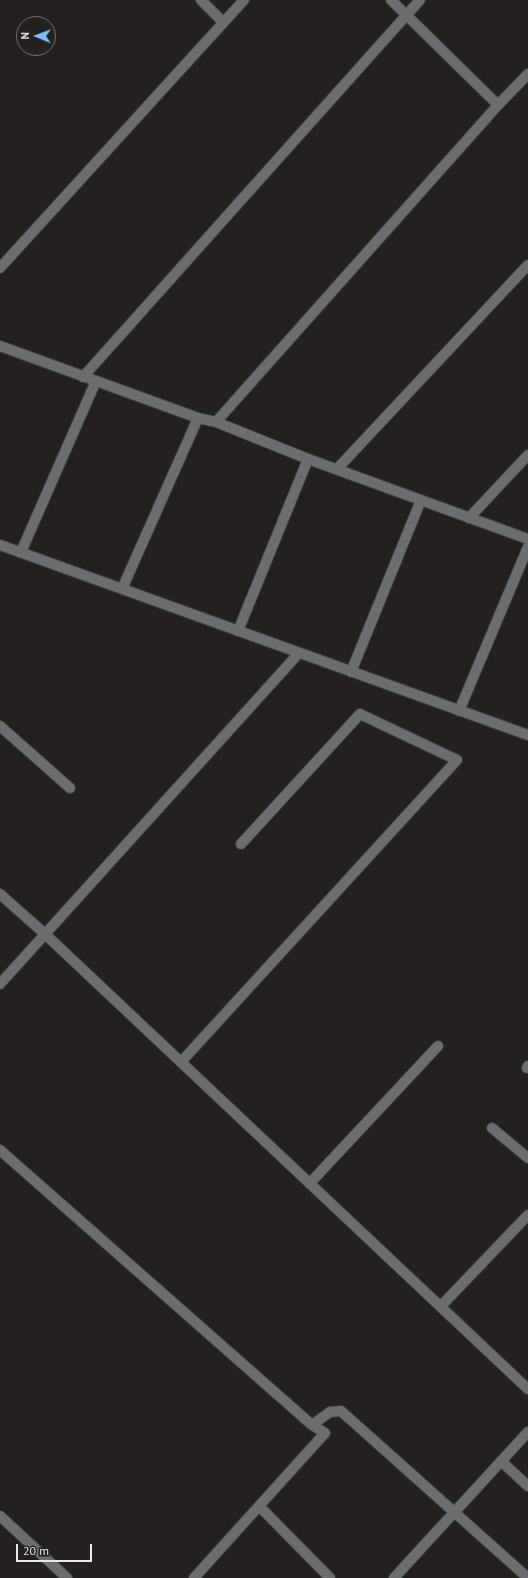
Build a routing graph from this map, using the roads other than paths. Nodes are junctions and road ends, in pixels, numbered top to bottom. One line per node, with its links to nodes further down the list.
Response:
1 (201, 0): 6 (street)
2 (244, 0): 6 (street)
3 (392, 0): 5 (street)
4 (420, 0): 5 (street)
5 (406, 15): 8 (street); 12 (street)
6 (223, 22): 10 (street)
7 (528, 74): 8 (street)
8 (498, 104): 15 (street)
9 (528, 265): 18 (street)
10 (0, 268)
11 (0, 346): 12 (street)
12 (83, 377): 13 (street)
13 (96, 381): 14 (street); 24 (street)
14 (198, 418): 15 (street); 25 (street)
15 (216, 422): 17 (street)
16 (528, 455): 20 (street)
17 (308, 459): 18 (street); 26 (street)
18 (336, 469): 19 (street)
19 (421, 500): 20 (street); 28 (street)
20 (469, 518): 21 (street)
21 (528, 539)
22 (0, 545): 24 (street)
23 (528, 547): 29 (street)
24 (21, 552): 25 (street)
25 (122, 589): 26 (street)
26 (238, 631): 27 (street)
27 (299, 652): 28 (street); 35 (street)
28 (351, 672): 29 (street)
29 (460, 710): 31 (street)
30 (0, 726): 32 (street)
31 (528, 735)
32 (70, 788)
33 (241, 844): 38 (street)
34 (0, 894): 35 (street)
35 (45, 934): 36 (street); 38 (street)
36 (0, 984)
37 (438, 1046): 42 (street)
38 (181, 1062): 42 (street)
39 (492, 1128): 41 (street)
40 (0, 1150): 46 (street)
41 (528, 1158)
42 (310, 1183): 44 (street)
43 (528, 1215): 44 (street)
44 (441, 1306): 45 (street)
45 (528, 1389)
46 (312, 1426): 50 (street); 51 (street)
47 (528, 1432): 48 (street)
48 (501, 1461): 49 (street); 51 (street)
49 (528, 1486)
50 (259, 1506): 54 (street); 55 (street)
51 (455, 1512): 56 (street); 57 (street)
52 (0, 1516): 53 (street)
53 (67, 1578)
54 (194, 1578)
55 (330, 1578)
56 (394, 1578)
57 (528, 1578)

